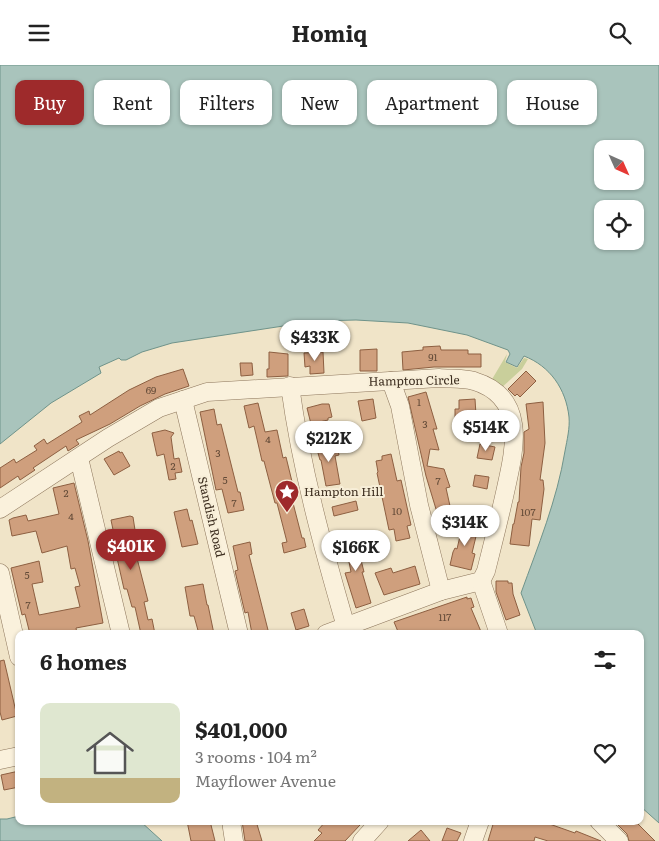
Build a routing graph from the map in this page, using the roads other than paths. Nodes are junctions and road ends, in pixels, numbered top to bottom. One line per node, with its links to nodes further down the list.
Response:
1 (391, 381): 2 (street, Hampton Circle); 7 (street, Hampton Circle); 8 (street)
2 (290, 386): 3 (street, Hampton Circle); 9 (street)
3 (183, 400): 4 (street, Hampton Circle); 11 (street, Standish Road)
4 (79, 458): 5 (street, Hampton Circle); 10 (street)
5 (0, 509)
6 (0, 573): 14 (street)
7 (481, 581): 8 (street); 13 (street)
8 (441, 591): 9 (street)
9 (346, 627): 12 (street)
10 (120, 630)
11 (238, 630)
12 (337, 630)
13 (498, 630)
14 (15, 639)
15 (15, 757): 16 (street)
16 (0, 759)
17 (231, 825): 20 (street)
18 (376, 825): 21 (street)
19 (479, 825): 22 (street)
20 (234, 841)
21 (362, 841)
22 (473, 841)

